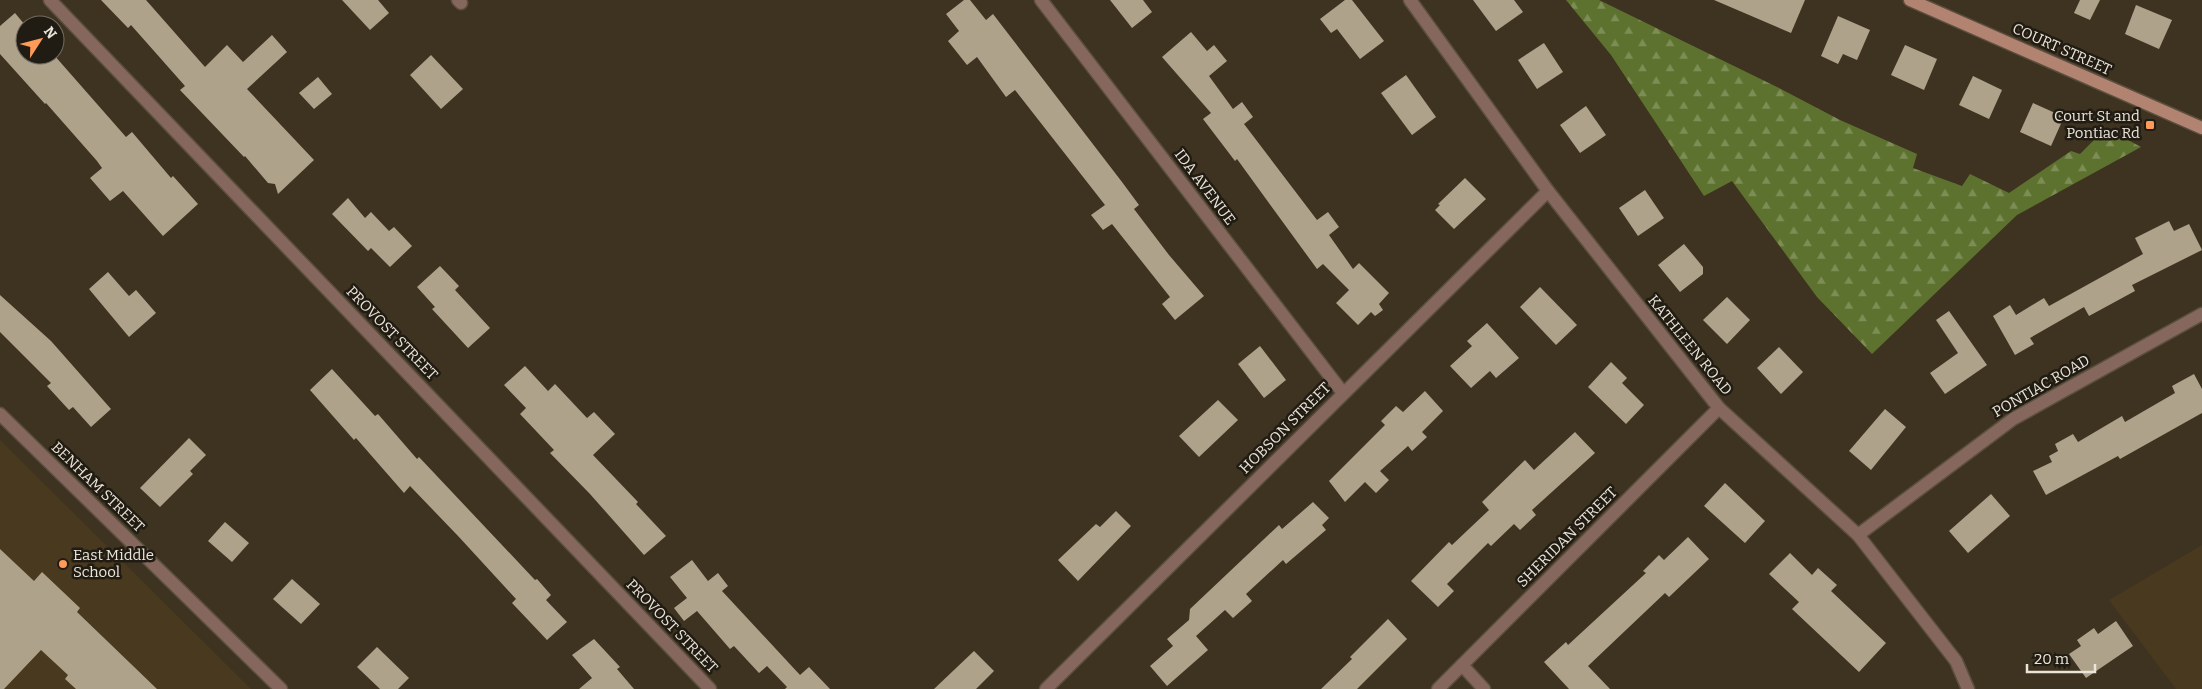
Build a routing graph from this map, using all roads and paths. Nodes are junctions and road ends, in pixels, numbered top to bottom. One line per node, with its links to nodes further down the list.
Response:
1 (50, 0): 14 (street, PROVOST STREET)
2 (1042, 0): 8 (street, IDA AVENUE)
3 (1410, 0): 6 (street, KATHLEEN ROAD)
4 (1910, 0): 5 (street, COURT STREET)
5 (2202, 128)
6 (1548, 191): 8 (street, HOBSON STREET); 9 (street, KATHLEEN ROAD)
7 (2202, 314): 11 (street, PONTIAC ROAD)
8 (1343, 393): 15 (street, HOBSON STREET)
9 (1719, 408): 11 (street, KATHLEEN ROAD); 12 (street, SHERIDAN STREET)
10 (0, 414): 13 (street, BENHAM STREET)
11 (1858, 536): 18 (street, KATHLEEN ROAD)
12 (1462, 665): 16 (street, SHERIDAN STREET); 17 (street)
13 (281, 689)
14 (710, 689)
15 (1046, 689)
16 (1438, 689)
17 (1484, 689)
18 (1968, 689)

